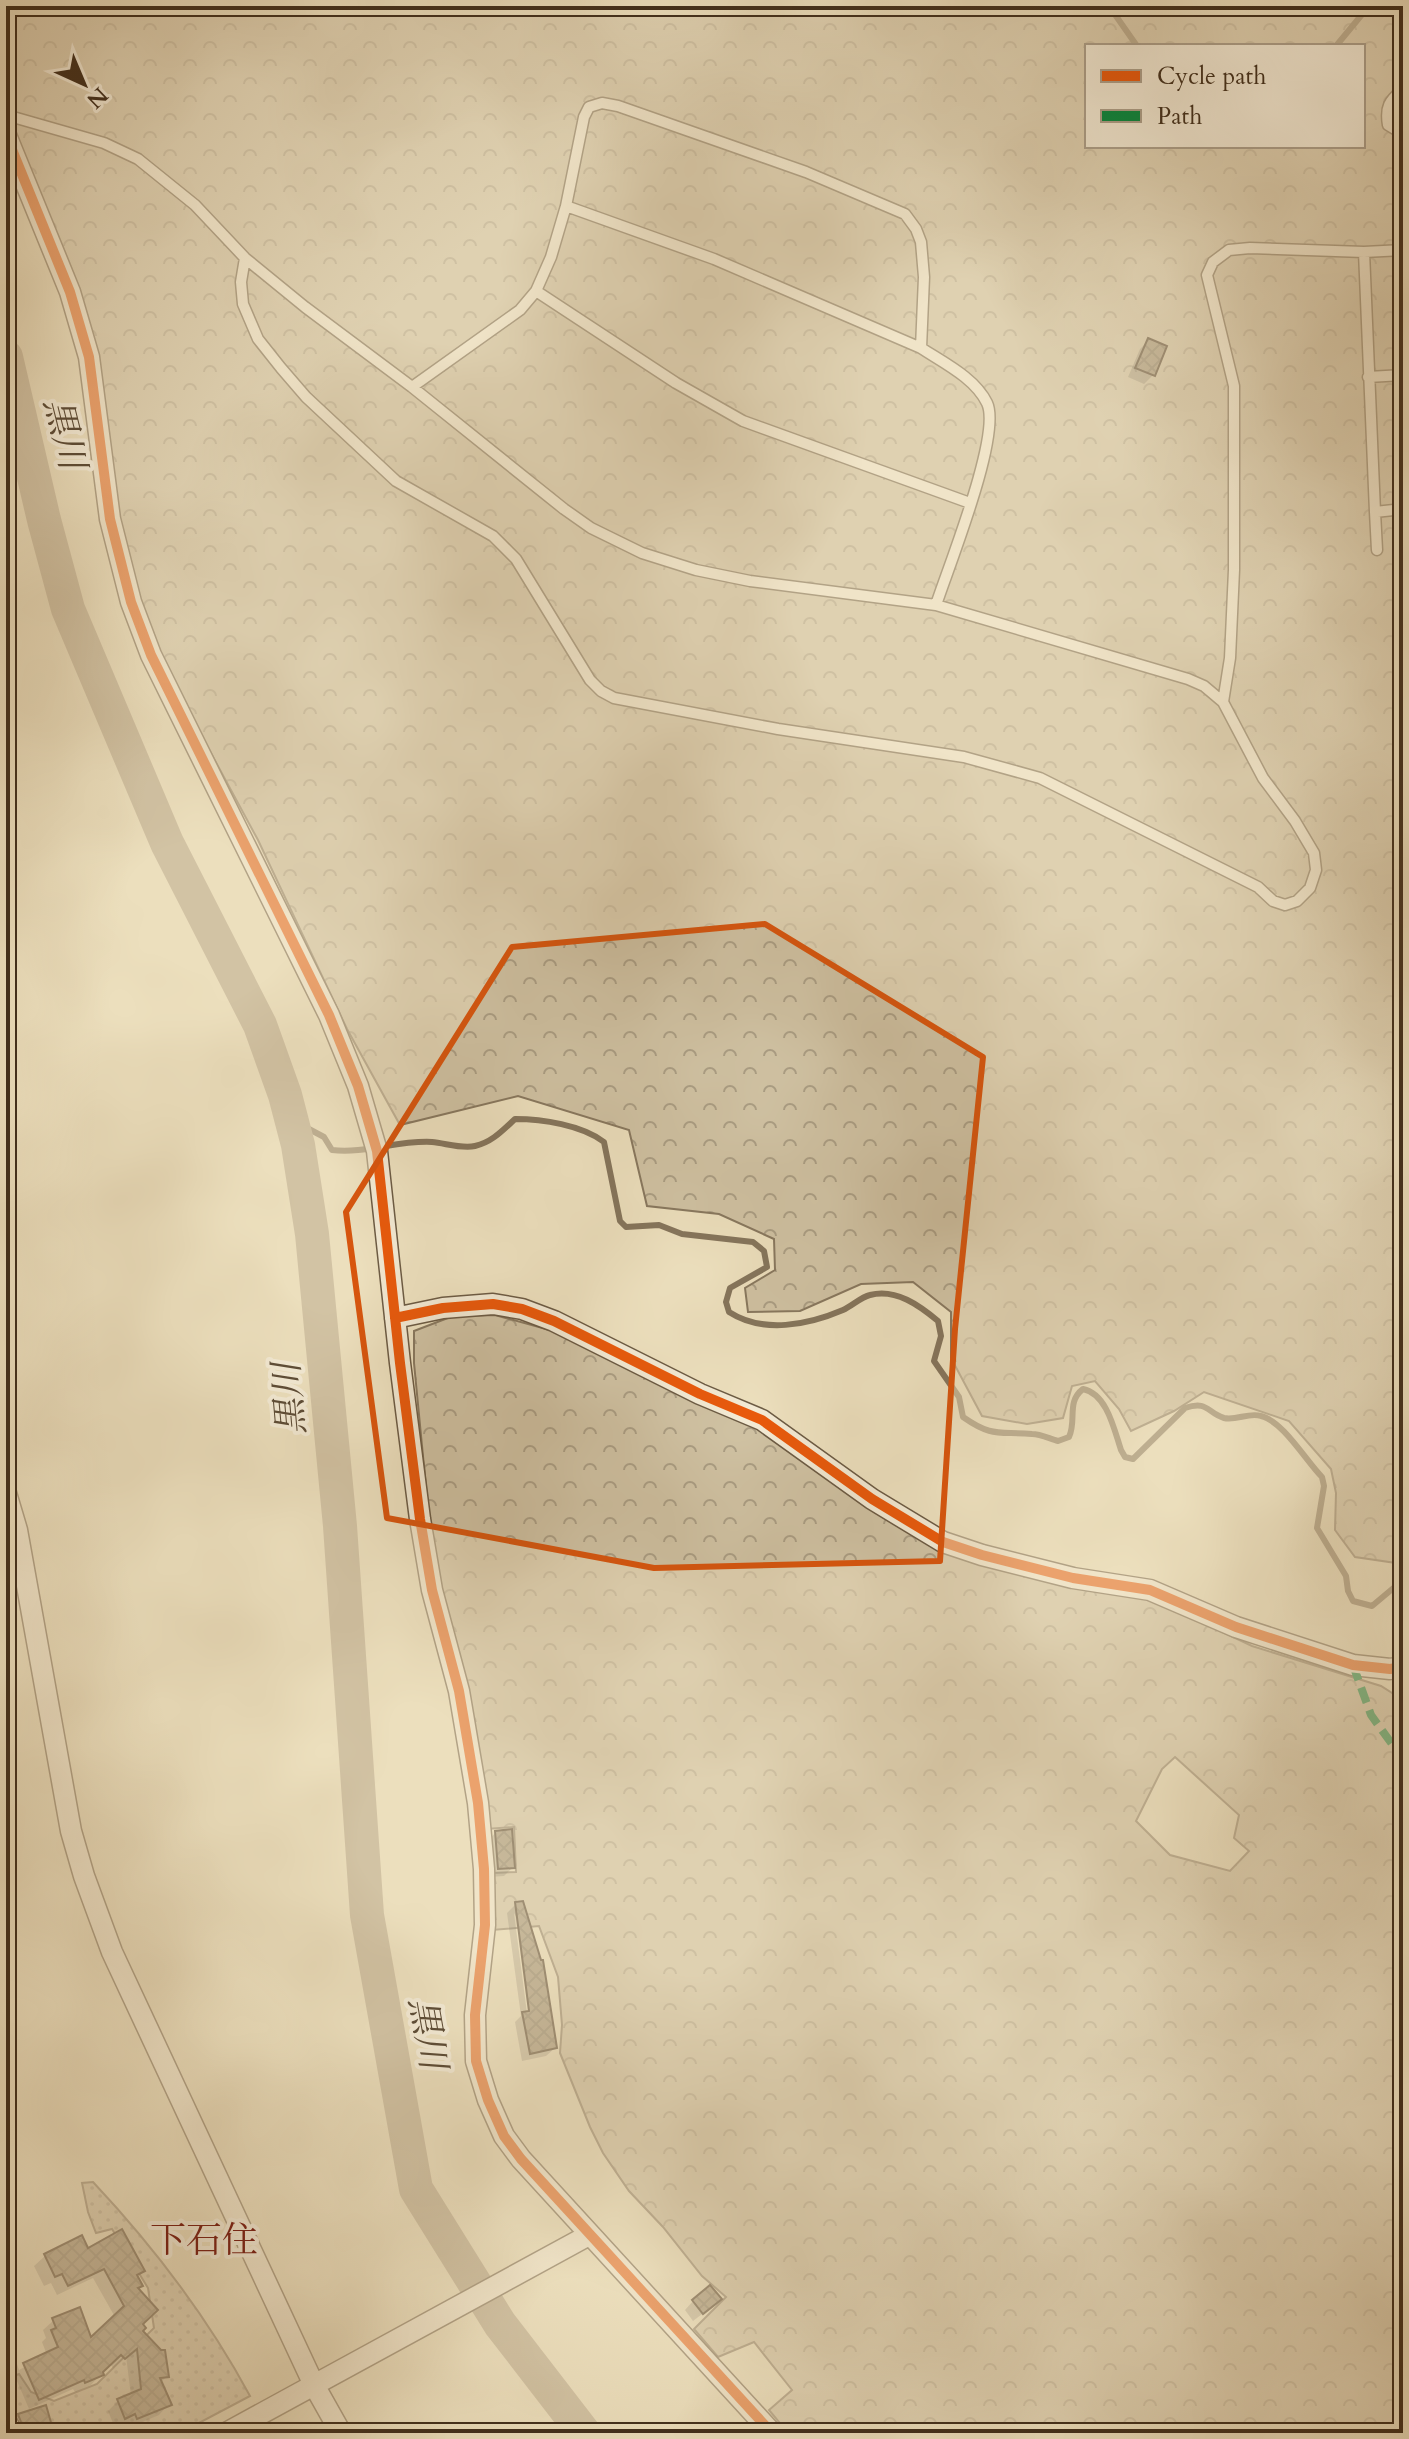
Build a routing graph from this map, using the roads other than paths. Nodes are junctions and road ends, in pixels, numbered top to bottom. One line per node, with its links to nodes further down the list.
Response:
1 (1403, 89): 3 (lane)
2 (6, 115): 8 (lane)
3 (1403, 134)
4 (6, 135): 20 (street)
5 (566, 206): 9 (lane); 10 (lane); 10 (lane)
6 (1403, 250): 7 (lane)
7 (1364, 252): 12 (lane); 19 (lane)
8 (245, 258): 13 (lane); 19 (lane)
9 (536, 291): 13 (lane); 14 (lane)
10 (921, 348): 14 (lane)
11 (1403, 375): 12 (lane)
12 (1368, 377): 16 (lane)
13 (412, 387): 18 (lane)
14 (970, 503): 18 (lane)
15 (1403, 509): 16 (lane)
16 (1375, 512): 17 (lane)
17 (1377, 550)
18 (936, 605): 19 (lane)
19 (1223, 702)
20 (395, 1318): 22 (street); 23 (street)
21 (6, 1493): 24 (street)
22 (1403, 1667)
23 (589, 2235): 24 (street); 29 (street)
24 (314, 2385): 27 (street); 28 (street)
25 (6, 2427): 26 (main road)
26 (9, 2433)
27 (226, 2433)
28 (341, 2433)
29 (772, 2433)

